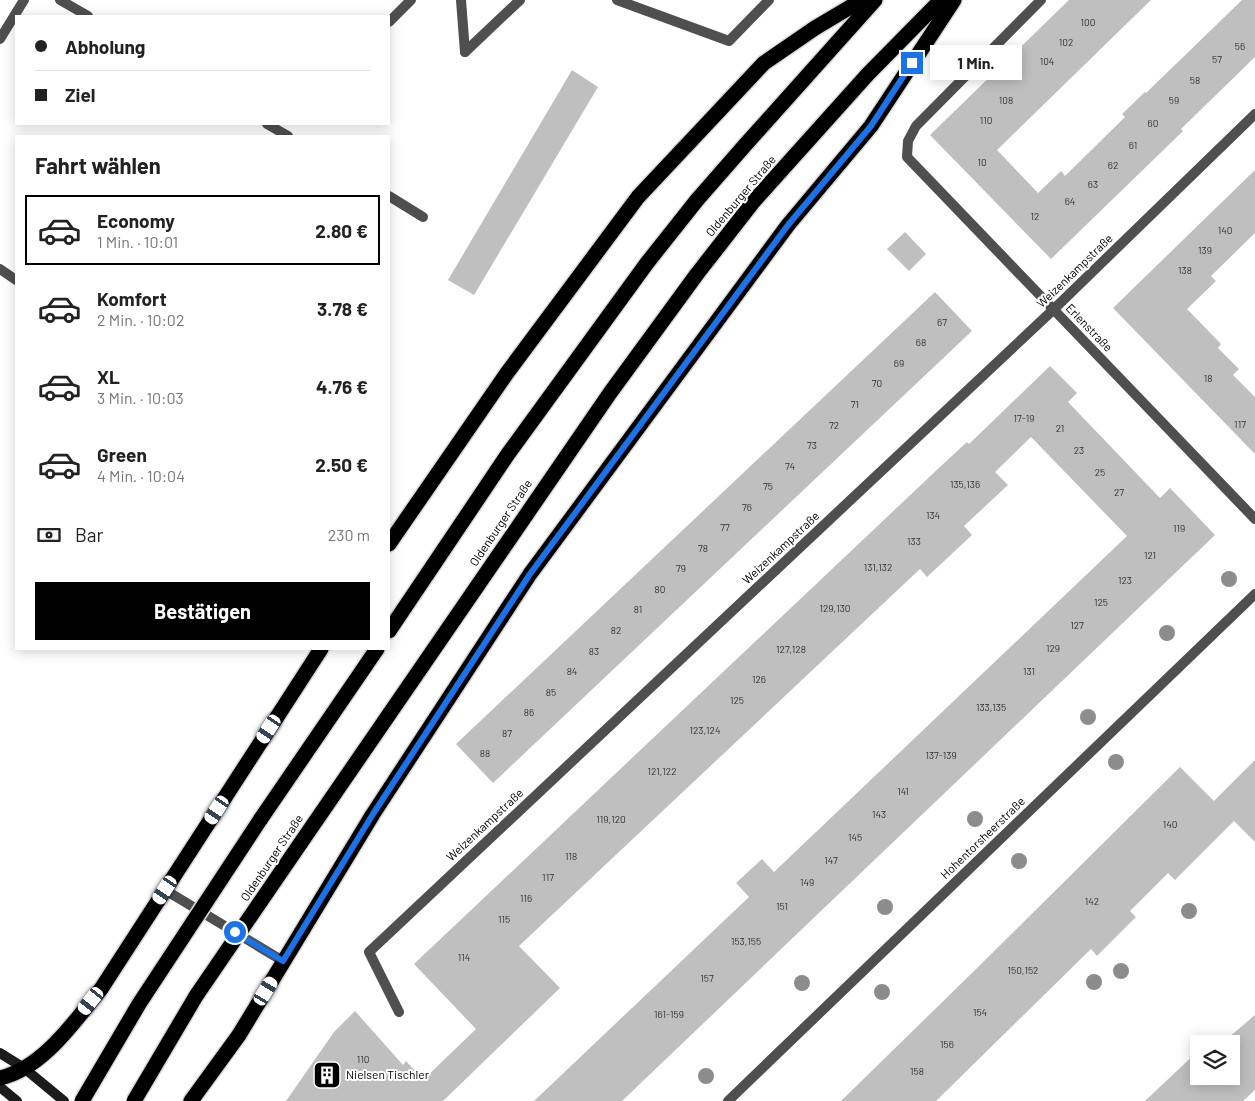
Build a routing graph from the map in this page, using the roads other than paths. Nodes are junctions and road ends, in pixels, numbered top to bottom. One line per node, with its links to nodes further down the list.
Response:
1 (24, 0): 15 (street)
2 (60, 0): 13 (street)
3 (412, 0): 14 (street)
4 (461, 0): 5 (street)
5 (520, 0)
6 (617, 0): 7 (street)
7 (769, 0)
8 (862, 0): 25 (highway)
9 (875, 0): 27 (highway)
10 (941, 0): 40 (highway, Oldenburger Straße, bridge)
11 (954, 0): 31 (highway)
12 (1041, 0): 23 (street, Erlenstraße)
13 (86, 15)
14 (390, 21)
15 (0, 39)
16 (1255, 114): 23 (street, Weizenkampstraße)
17 (275, 126): 18 (street)
18 (287, 135)
19 (390, 197): 20 (street)
20 (423, 217)
21 (0, 269): 22 (street)
22 (15, 279)
23 (1054, 309): 24 (street, Erlenstraße); 32 (street, Weizenkampstraße)
24 (1255, 519)
25 (390, 543)
26 (1255, 594): 42 (street, Hohentorsheerstraße)
27 (390, 630)
28 (320, 650): 30 (highway)
29 (376, 650): 39 (highway, bridge)
30 (165, 890): 31 (street); 34 (highway)
31 (283, 961): 41 (highway)
32 (399, 1012)
33 (0, 1052): 34 (street)
34 (24, 1068): 35 (highway); 38 (street)
35 (0, 1078)
36 (0, 1087): 37 (street)
37 (17, 1101)
38 (64, 1101)
39 (82, 1101)
40 (134, 1101)
41 (191, 1101)
42 (728, 1101)

